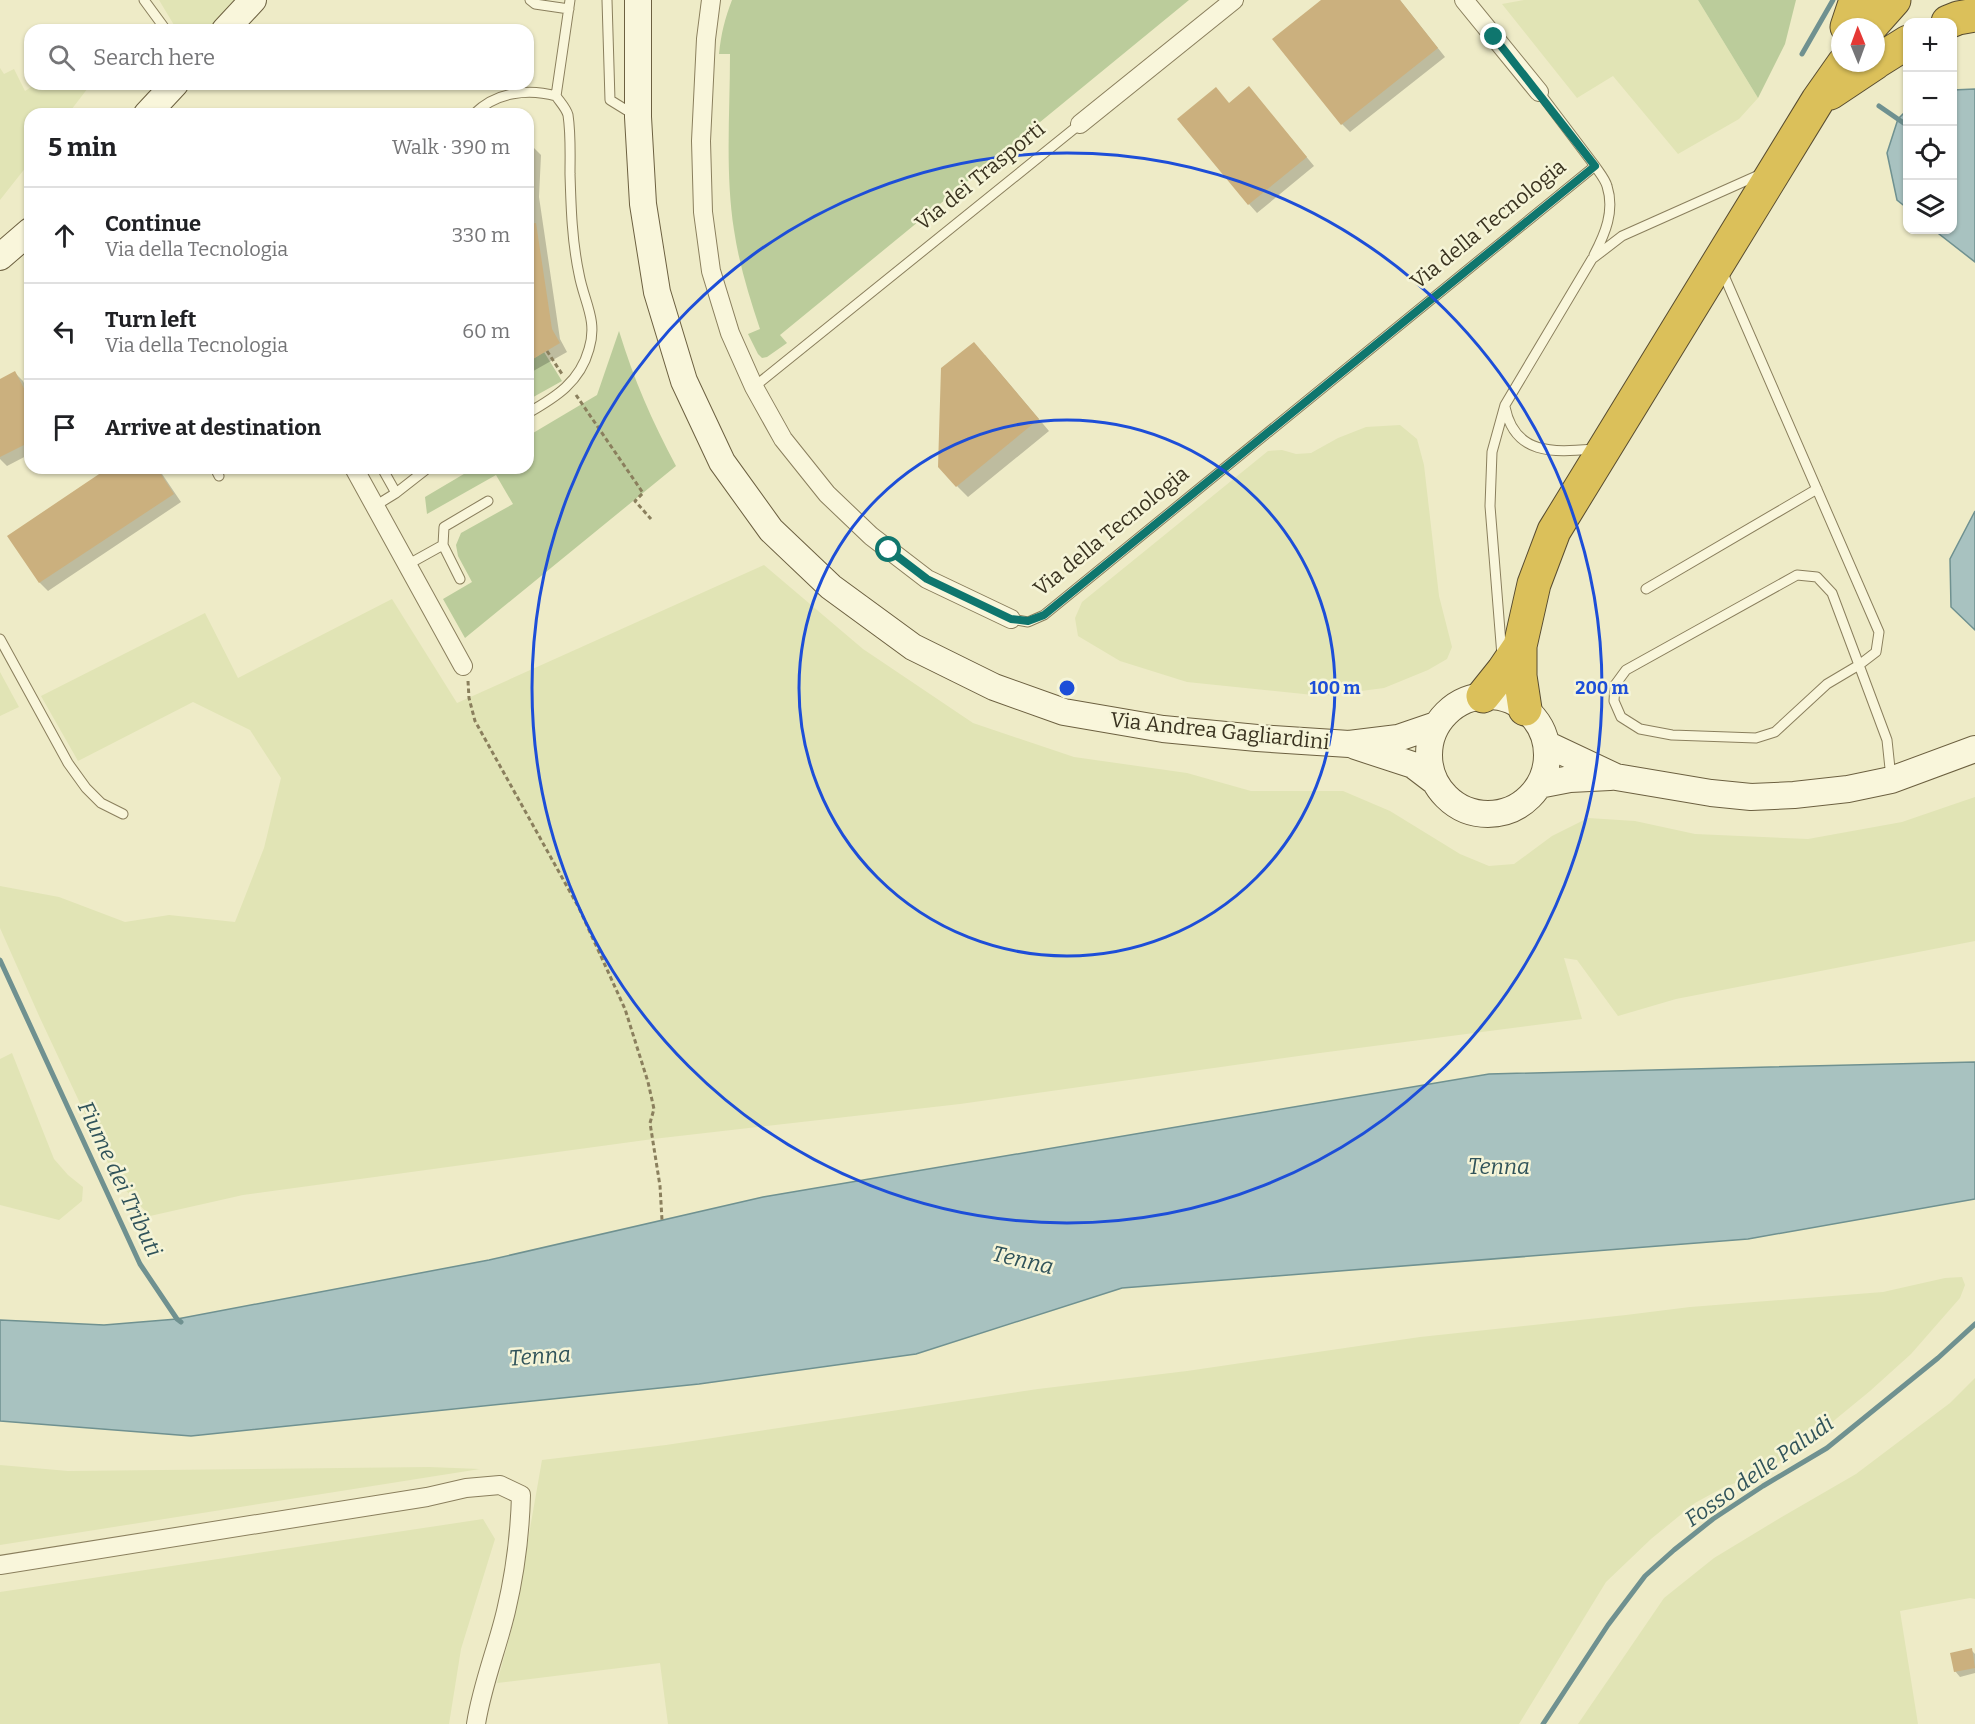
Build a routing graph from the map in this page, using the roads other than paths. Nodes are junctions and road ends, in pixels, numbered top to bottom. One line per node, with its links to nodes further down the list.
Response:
1 (144, 0): 16 (lane)
2 (254, 0): 17 (main road)
3 (530, 0): 11 (lane)
4 (607, 0): 29 (lane)
5 (638, 0): 29 (main road, Via Andrea Gagliardini)
6 (711, 0): 37 (street, Via della Tecnologia)
7 (1234, 0): 30 (street, Via dei Trasporti)
8 (1464, 0): 24 (street, Via della Tecnologia)
9 (1856, 0): 13 (highway)
10 (1894, 0): 14 (highway)
11 (569, 5): 25 (lane)
12 (1975, 15): 15 (highway)
13 (1850, 18)
14 (1878, 18)
15 (1957, 18)
16 (162, 24)
17 (231, 24)
18 (1903, 45): 19 (highway)
19 (1885, 57)
20 (1831, 68): 26 (highway)
21 (1838, 72): 26 (highway)
22 (1862, 72): 26 (highway)
23 (169, 90): 27 (main road)
24 (1539, 92): 31 (lane, Via della Tecnologia)
25 (556, 96): 28 (lane); 39 (lane)
26 (1818, 100): 32 (highway)
27 (153, 108)
28 (482, 108)
29 (638, 117): 60 (main road, Via Andrea Gagliardini)
30 (1080, 124): 37 (lane, Via dei Trasporti)
31 (1595, 166): 35 (lane); 52 (lane, Via della Tecnologia)
32 (1777, 167): 35 (lane); 36 (highway)
33 (24, 236): 34 (main road)
34 (0, 257)
35 (1592, 259): 38 (lane)
36 (1718, 263): 40 (highway); 44 (lane)
37 (754, 387): 52 (street, Via della Tecnologia)
38 (1505, 405): 40 (lane); 54 (lane)
39 (534, 410)
40 (1605, 448): 54 (highway)
41 (357, 474): 47 (street)
42 (385, 474): 45 (lane)
43 (420, 474): 45 (lane)
44 (1816, 489): 51 (lane); 55 (lane)
45 (396, 493): 47 (lane)
46 (488, 501): 48 (lane)
47 (375, 506): 49 (street)
48 (443, 545): 49 (lane); 50 (lane)
49 (407, 565): 56 (street)
50 (460, 579)
51 (1646, 589)
52 (1011, 619)
53 (0, 639): 67 (lane)
54 (1512, 658): 57 (highway); 58 (highway)
55 (1859, 665): 55 (lane); 64 (lane)
56 (462, 666)
57 (1483, 696): 58 (main road); 59 (main road)
58 (1525, 709): 61 (main road)
59 (1436, 725): 60 (main road); 65 (main road)
60 (1349, 744): 65 (main road)
61 (1546, 744): 63 (main road); 66 (main road)
62 (1975, 749): 64 (main road)
63 (1616, 777): 64 (main road); 66 (main road)
64 (1891, 780)
65 (1434, 781): 66 (main road)
66 (1539, 785)
67 (123, 814)
68 (0, 1565): 69 (street)
69 (476, 1724)

